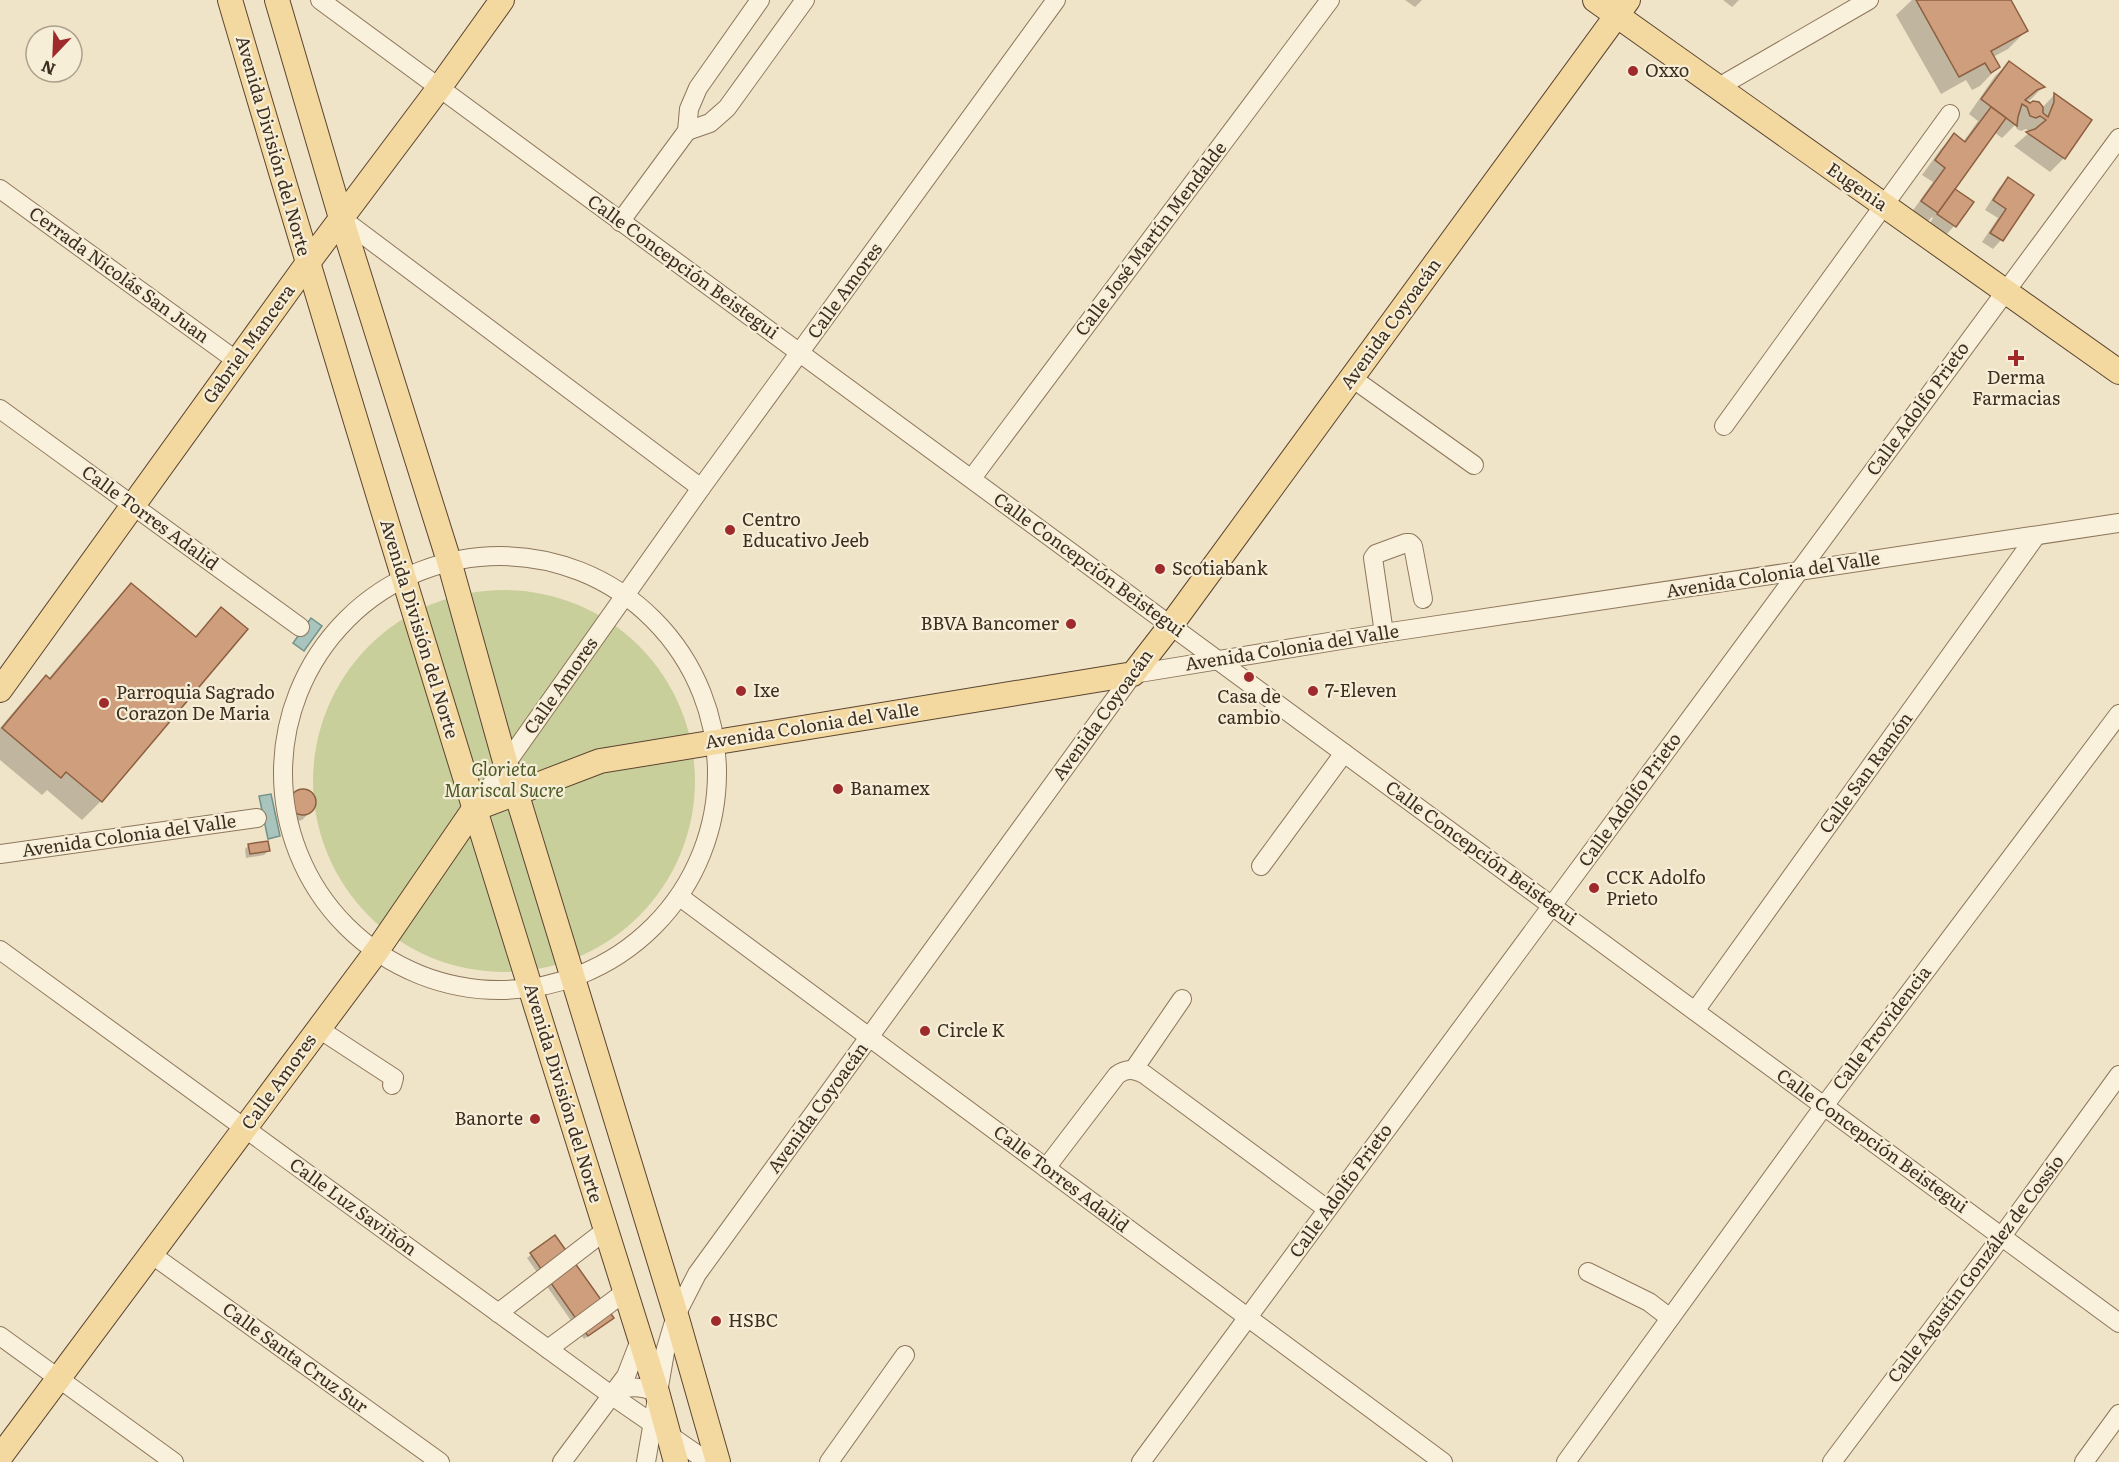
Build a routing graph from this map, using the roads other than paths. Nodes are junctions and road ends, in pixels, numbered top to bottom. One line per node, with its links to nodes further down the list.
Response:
1 (230, 0): 22 (main road, Avenida División del Norte)
2 (277, 0): 20 (main road)
3 (320, 0): 11 (street, Calle Concepción Beistegui)
4 (502, 0): 13 (main road, Gabriel Mancera)
5 (759, 0): 16 (street)
6 (805, 0): 16 (street)
7 (1056, 0): 24 (street, Calle Amores)
8 (1330, 0): 31 (street, Calle José Martín Mendalde)
9 (1595, 0): 12 (main road, Eugenia)
10 (1869, 0): 14 (street)
11 (345, 7): 13 (street, Calle Concepción Beistegui)
12 (1622, 8): 14 (main road, Eugenia); 27 (main road, Avenida Coyoacán)
13 (439, 88): 20 (main road, Gabriel Mancera); 21 (street, Calle Concepción Beistegui)
14 (1717, 88): 19 (main road, Eugenia)
15 (1950, 114): 19 (street)
16 (687, 131): 21 (street)
17 (2119, 138): 23 (street, Calle Adolfo Prieto)
18 (0, 189): 25 (street, Cerrada Nicolás San Juan)
19 (1884, 206): 23 (main road, Eugenia); 29 (street)
20 (341, 218): 22 (main road, Gabriel Mancera); 32 (street); 36 (main road)
21 (620, 222): 24 (street, Calle Concepción Beistegui)
22 (307, 264): 25 (main road, Gabriel Mancera); 38 (main road, Avenida División del Norte)
23 (2005, 291): 26 (main road, Eugenia); 37 (street, Calle Adolfo Prieto)
24 (800, 352): 31 (street, Calle Concepción Beistegui); 32 (street, Calle Amores)
25 (237, 361): 33 (main road, Gabriel Mancera)
26 (2119, 372)
27 (1352, 378): 30 (street); 41 (main road, Avenida Coyoacán)
28 (0, 409): 33 (street, Calle Torres Adalid)
29 (1724, 426)
30 (1474, 465)
31 (972, 478): 41 (street, Calle Concepción Beistegui)
32 (701, 488): 39 (street, Calle Amores)
33 (132, 505): 42 (street, Calle Torres Adalid); 46 (main road, Gabriel Mancera)
34 (2119, 523): 35 (street, Avenida Colonia del Valle)
35 (2036, 536): 37 (street, Avenida Colonia del Valle); 63 (street, Calle San Ramón)
36 (449, 561): 38 (street); 39 (street); 50 (main road)
37 (1797, 572): 43 (street, Avenida Colonia del Valle); 57 (street, Calle Adolfo Prieto)
38 (403, 578): 52 (main road, Avenida División del Norte); 59 (street)
39 (625, 596): 48 (street); 50 (street, Calle Amores)
40 (1423, 599): 43 (street)
41 (1171, 625): 44 (street, Calle Concepción Beistegui); 45 (main road, Avenida Coyoacán)
42 (300, 627)
43 (1384, 633): 44 (street, Avenida Colonia del Valle)
44 (1218, 660): 45 (street, Avenida Colonia del Valle); 49 (street, Calle Concepción Beistegui)
45 (1132, 674): 48 (main road, Avenida Colonia del Valle); 65 (street, Avenida Coyoacán)
46 (0, 690)
47 (2119, 714): 69 (street, Calle Providencia)
48 (716, 742): 51 (main road, Avenida Colonia del Valle); 56 (street)
49 (1344, 753): 55 (street); 57 (street, Calle Concepción Beistegui)
50 (506, 765): 51 (main road); 52 (street, Calle Amores)
51 (516, 792): 52 (main road, Avenida Colonia del Valle); 60 (main road)
52 (474, 809): 59 (main road, Calle Amores); 61 (main road, Avenida División del Norte)
53 (257, 818): 54 (street, Avenida Colonia del Valle)
54 (0, 854)
55 (1261, 866)
56 (680, 897): 60 (street); 65 (street, Calle Torres Adalid)
57 (1552, 905): 63 (street, Calle Concepción Beistegui); 72 (street, Calle Adolfo Prieto)
58 (0, 950): 70 (street, Calle Luz Saviñón)
59 (376, 952): 61 (street); 64 (main road, Calle Amores)
60 (573, 978): 61 (street); 79 (main road)
61 (530, 988): 73 (main road, Avenida División del Norte)
62 (1182, 999): 66 (street)
63 (1695, 1011): 69 (street, Calle Concepción Beistegui)
64 (319, 1029): 68 (street); 70 (main road, Calle Amores)
65 (869, 1037): 71 (street, Calle Torres Adalid); 79 (street, Avenida Coyoacán)
66 (1134, 1069): 71 (street); 72 (street)
67 (2119, 1075): 74 (street, Calle Agustín González de Cossío)
68 (392, 1085)
69 (1824, 1106): 74 (street, Calle Concepción Beistegui); 81 (street, Calle Providencia)
70 (245, 1128): 75 (main road, Calle Amores); 78 (street, Calle Luz Saviñón)
71 (1046, 1168): 80 (street, Calle Torres Adalid)
72 (1327, 1209): 80 (street, Calle Adolfo Prieto)
73 (606, 1230): 77 (main road, Avenida División del Norte); 78 (street)
74 (2002, 1236): 82 (street, Calle Concepción Beistegui); 104 (street, Calle Agustín González de Cossío)
75 (151, 1254): 87 (main road, Calle Amores); 94 (street, Calle Santa Cruz Sur)
76 (1588, 1272): 81 (street)
77 (626, 1292): 84 (main road, Avenida División del Norte); 85 (street)
78 (498, 1313): 85 (street, Calle Luz Saviñón)
79 (676, 1315): 88 (street, Avenida Coyoacán); 99 (main road)
80 (1248, 1317): 101 (street, Calle Adolfo Prieto); 102 (street, Calle Torres Adalid)
81 (1670, 1318): 103 (street, Calle Providencia)
82 (2119, 1323)
83 (0, 1336): 87 (street)
84 (640, 1340): 88 (main road, Avenida División del Norte); 89 (street)
85 (548, 1349): 89 (street, Calle Luz Saviñón)
86 (905, 1355): 100 (street)
87 (58, 1379): 92 (main road, Calle Amores); 93 (street)
88 (657, 1392): 89 (street); 91 (main road, Avenida División del Norte)
89 (611, 1395): 91 (street, Calle Luz Saviñón); 95 (street)
90 (2119, 1414): 105 (street)
91 (660, 1429): 96 (street); 97 (main road, Avenida División del Norte); 98 (street, Calle Luz Saviñón)
92 (1, 1453)
93 (174, 1462)
94 (440, 1462)
95 (562, 1462)
96 (646, 1462)
97 (676, 1462)
98 (708, 1462)
99 (718, 1462)
100 (829, 1462)
101 (1141, 1462)
102 (1443, 1462)
103 (1566, 1462)
104 (1832, 1462)
105 (2084, 1462)

